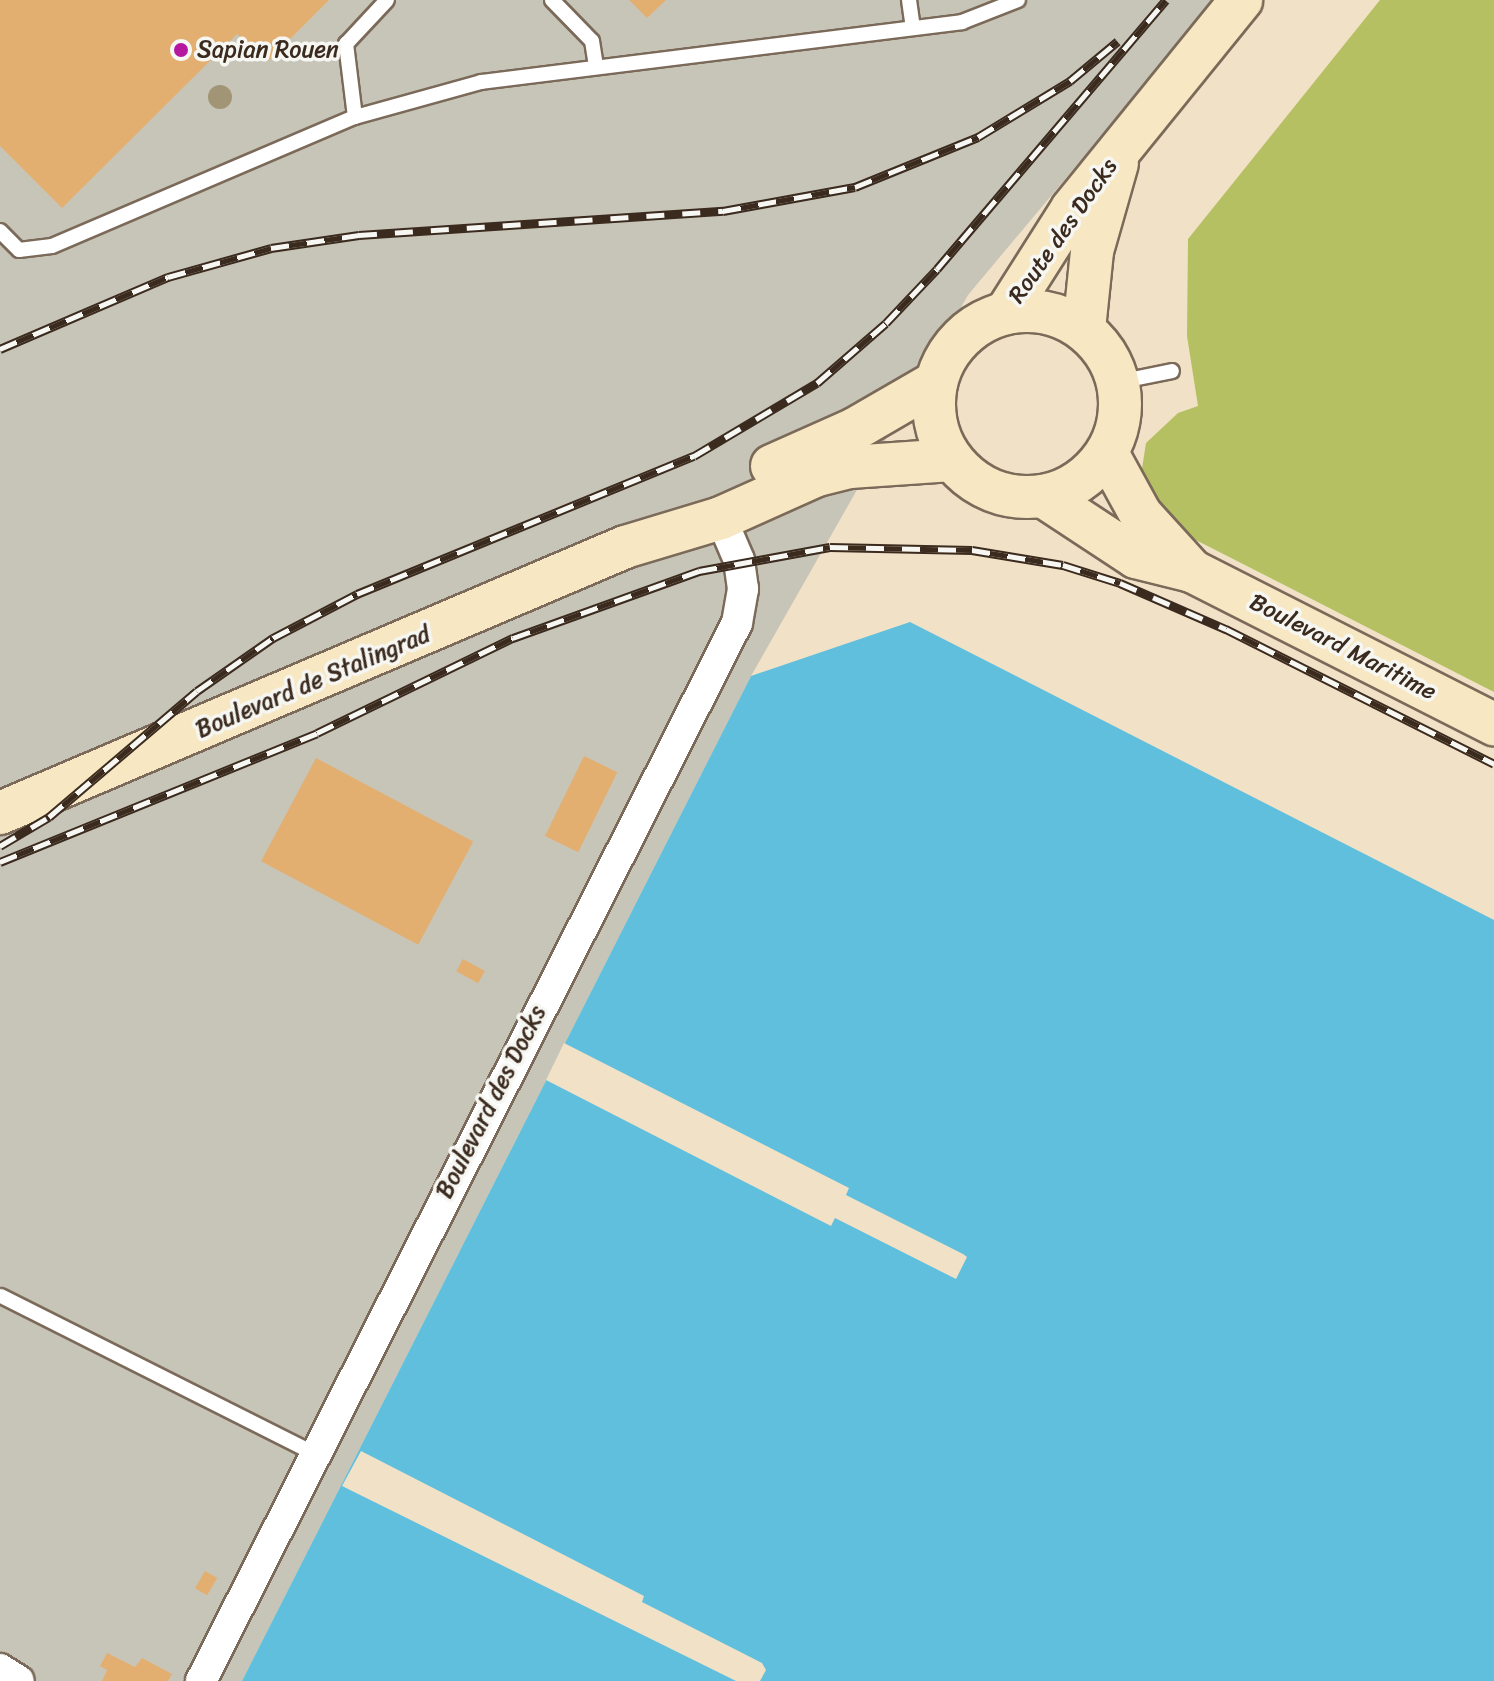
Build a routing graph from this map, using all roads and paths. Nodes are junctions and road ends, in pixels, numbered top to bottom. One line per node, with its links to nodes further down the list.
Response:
1 (387, 0): 8 (lane)
2 (552, 0): 7 (lane)
3 (909, 0): 6 (lane)
4 (1018, 0): 6 (lane)
5 (1241, 0): 9 (street, Route des Docks)
6 (913, 27): 7 (lane)
7 (596, 67): 8 (lane)
8 (355, 117): 10 (lane)
9 (1121, 149): 11 (street, Route des Docks); 12 (street, Route des Docks)
10 (0, 231)
11 (1006, 313): 12 (street); 14 (street)
12 (1084, 329): 15 (street)
13 (1172, 371): 15 (lane)
14 (936, 382): 17 (street); 20 (street, Boulevard de Stalingrad)
15 (1118, 382): 16 (street)
16 (1107, 453): 18 (street); 21 (street, Boulevard Maritime)
17 (952, 460): 18 (street); 19 (street, Boulevard de Stalingrad)
18 (1043, 496): 21 (street, Boulevard Maritime)
19 (721, 518): 20 (street, Boulevard de Stalingrad); 25 (street, Boulevard des Docks)
20 (625, 547): 23 (street, Boulevard de Stalingrad)
21 (1192, 571): 22 (street, Boulevard Maritime)
22 (1494, 724)
23 (0, 813)
24 (1, 1296): 25 (lane)
25 (315, 1454): 28 (street, Boulevard des Docks)
26 (0, 1669): 27 (street)
27 (19, 1681)
28 (201, 1681)

